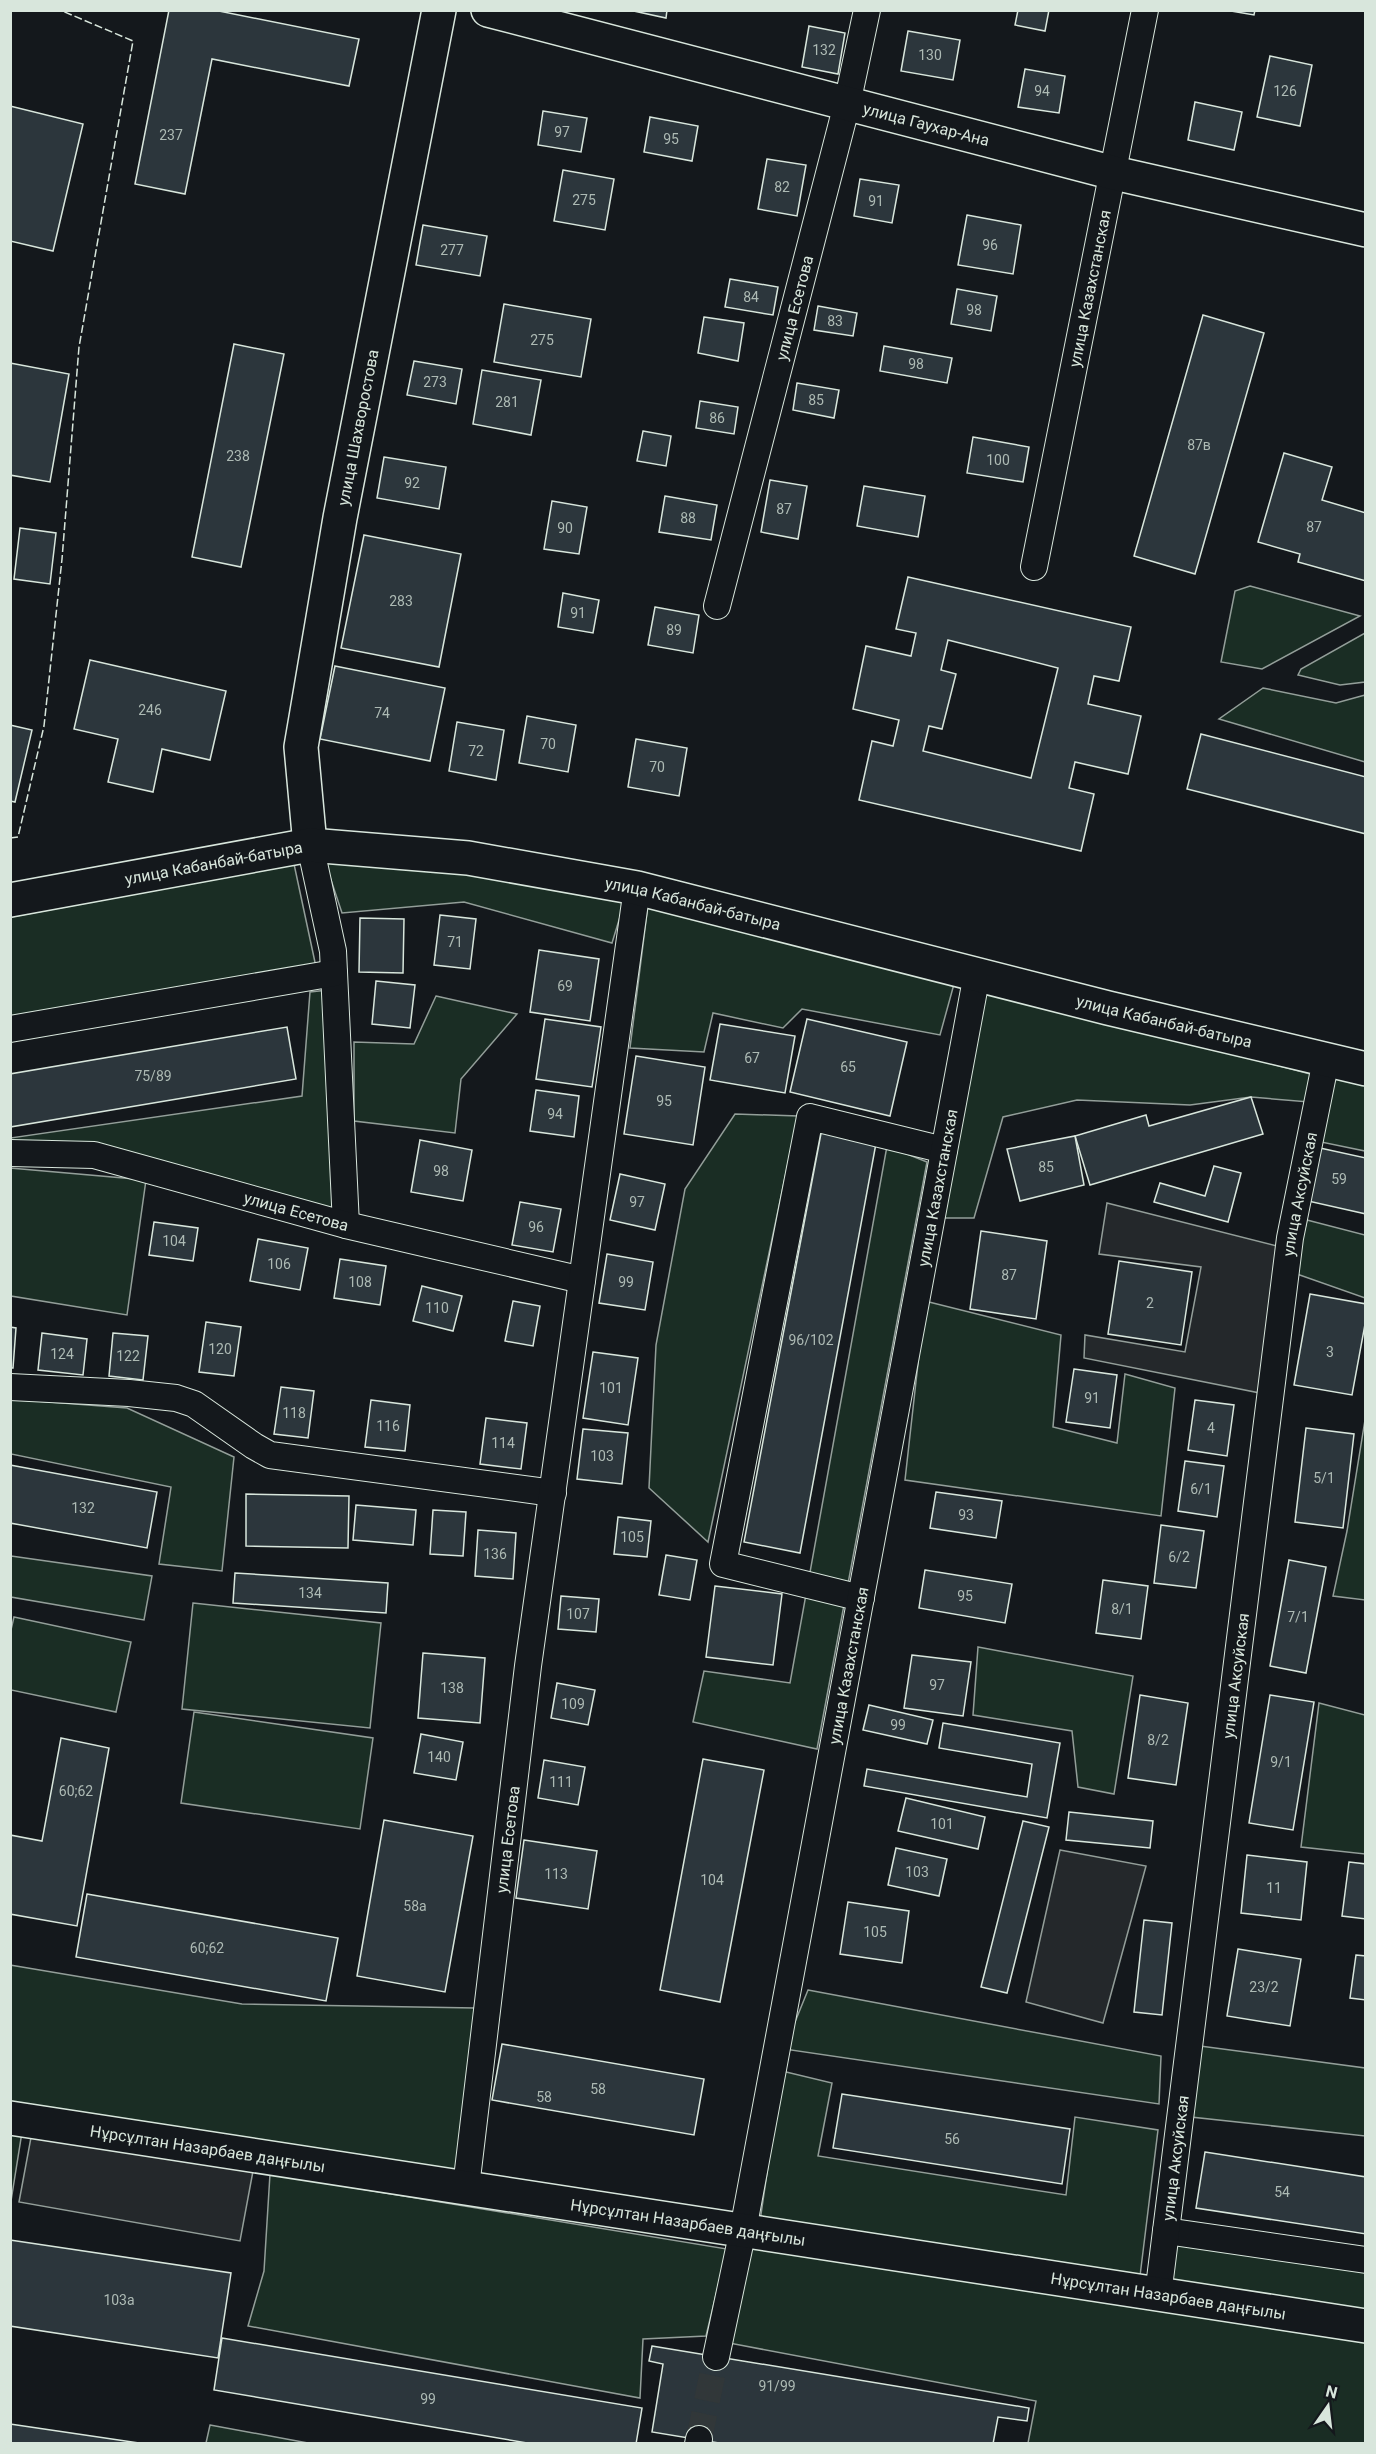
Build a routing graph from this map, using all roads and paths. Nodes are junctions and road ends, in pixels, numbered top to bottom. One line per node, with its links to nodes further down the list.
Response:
1 (439, 10): 10 (main road, улица Шахворостова)
2 (488, 10): 5 (main road, улица Гаухар-Ана)
3 (867, 10): 5 (street, улица Есетова)
4 (1145, 10): 6 (street, улица Казахстанская)
5 (848, 104): 6 (main road, улица Гаухар-Ана); 9 (street, улица Есетова)
6 (1114, 173): 7 (main road, улица Гаухар-Ана); 8 (street, улица Казахстанская)
7 (1365, 230)
8 (1035, 567)
9 (717, 606)
10 (310, 845): 11 (main road, улица Кабанбай-батыра); 12 (main road, улица Кабанбай-батыра); 13 (street)
11 (637, 888): 14 (main road, улица Кабанбай-батыра); 21 (street, улица Есетова)
12 (10, 900)
13 (334, 973): 15 (street); 20 (street)
14 (976, 974): 16 (main road, улица Кабанбай-батыра); 18 (street, улица Казахстанская)
15 (10, 1029)
16 (1326, 1060): 17 (main road, улица Кабанбай-батыра); 28 (street, улица Аксуйская)
17 (1365, 1069)
18 (944, 1150): 24 (street, улица Казахстанская); 24 (street)
19 (10, 1153): 20 (street, улица Есетова)
20 (346, 1225): 21 (street, улица Есетова)
21 (582, 1280): 23 (street, улица Есетова)
22 (10, 1387): 23 (street)
23 (553, 1493): 26 (street, улица Есетова)
24 (861, 1598): 27 (street, улица Казахстанская)
25 (10, 2118): 26 (main road, Нұрсұлтан Назарбаев даңғылы)
26 (466, 2187): 27 (main road, Нұрсұлтан Назарбаев даңғылы)
27 (743, 2230): 30 (main road, Нұрсұлтан Назарбаев даңғылы); 32 (street, улица Казахстанская)
28 (1166, 2231): 29 (street); 30 (street, улица Аксуйская)
29 (1365, 2260)
30 (1158, 2295): 31 (main road, Нұрсұлтан Назарбаев даңғылы)
31 (1365, 2326)
32 (716, 2356)

